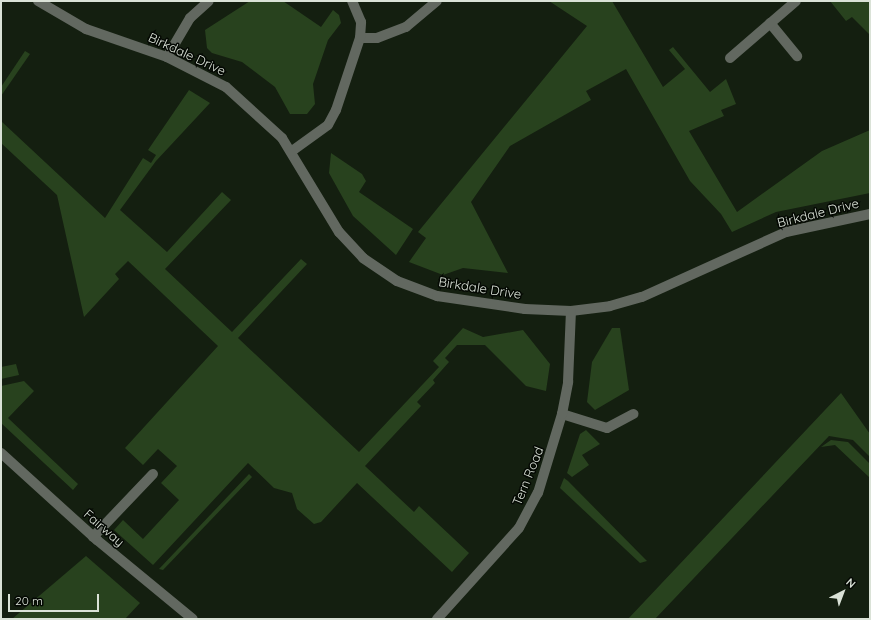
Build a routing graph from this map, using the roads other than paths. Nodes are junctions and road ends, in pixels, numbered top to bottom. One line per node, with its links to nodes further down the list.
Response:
1 (38, 1): 8 (street, Birkdale Drive)
2 (208, 1): 8 (street)
3 (352, 1): 7 (street)
4 (438, 1): 7 (street)
5 (796, 1): 6 (street)
6 (770, 23): 9 (street); 10 (street)
7 (360, 38): 11 (street)
8 (168, 56): 11 (street, Birkdale Drive)
9 (797, 56)
10 (730, 58)
11 (292, 151): 13 (street, Birkdale Drive)
12 (870, 214): 13 (street, Birkdale Drive)
13 (571, 311): 14 (street, Tern Road)
14 (562, 414): 15 (street); 20 (street, Tern Road)
15 (633, 414)
16 (1, 453): 18 (street, Fairway)
17 (153, 474): 18 (street)
18 (93, 537): 19 (street, Fairway)
19 (190, 618)
20 (437, 619)

